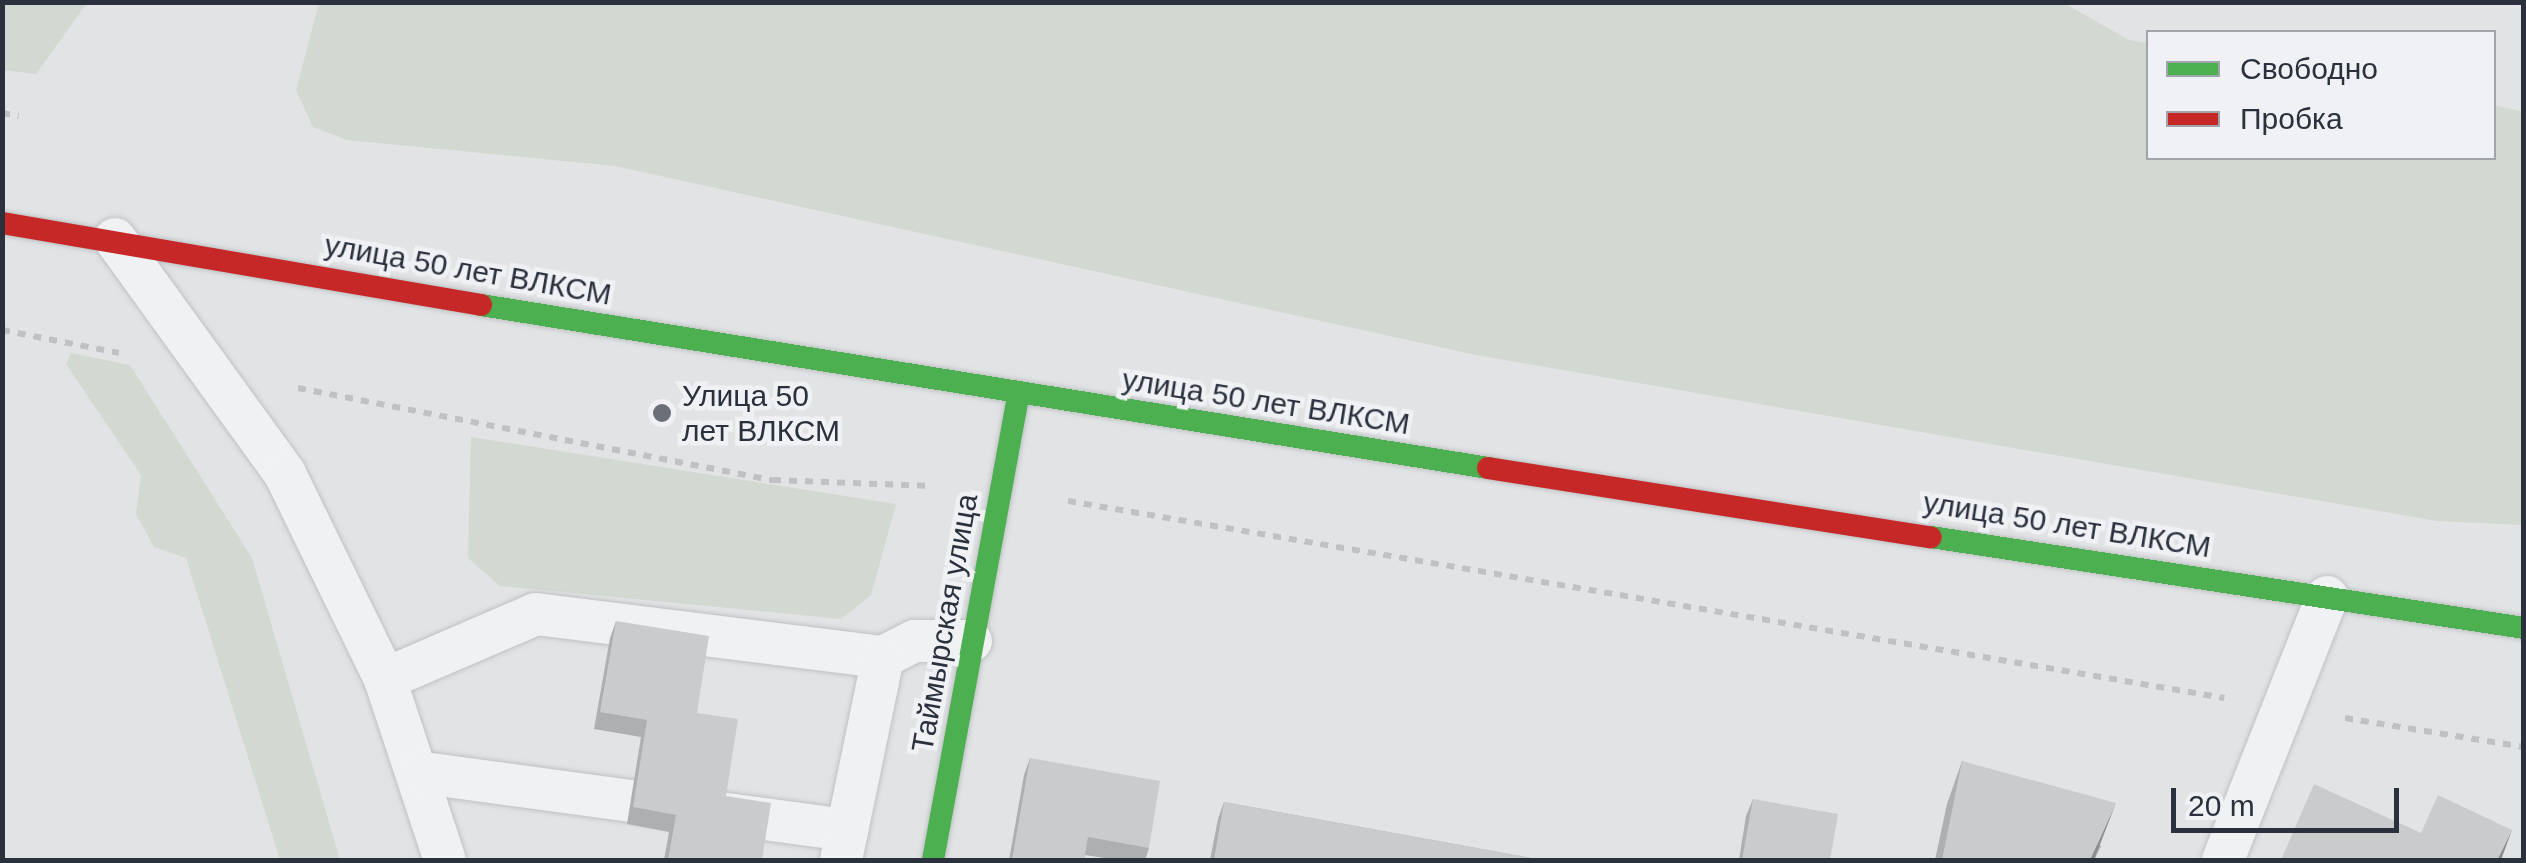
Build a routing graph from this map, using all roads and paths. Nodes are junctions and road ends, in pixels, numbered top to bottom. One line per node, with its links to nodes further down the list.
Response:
1 (2, 113): 2 (path)
2 (18, 116)
3 (2, 222): 4 (street, улица 50 лет ВЛКСМ)
4 (115, 239): 6 (lane); 7 (street, улица 50 лет ВЛКСМ)
5 (2, 330): 6 (path)
6 (209, 370): 8 (path); 13 (lane)
7 (1018, 396): 8 (street, Таймырская улица); 9 (street, улица 50 лет ВЛКСМ)
8 (999, 489): 11 (street, Таймырская улица); 14 (path)
9 (2327, 597): 10 (street, улица 50 лет ВЛКСМ); 14 (lane)
10 (2524, 628)
11 (971, 641): 12 (lane); 19 (street, Таймырская улица)
12 (884, 657): 13 (lane); 17 (lane)
13 (385, 679): 16 (lane)
14 (2285, 708): 15 (path); 20 (lane)
15 (2524, 747)
16 (417, 772): 17 (lane); 18 (lane)
17 (844, 845)
18 (445, 860)
19 (933, 860)
20 (2223, 860)

